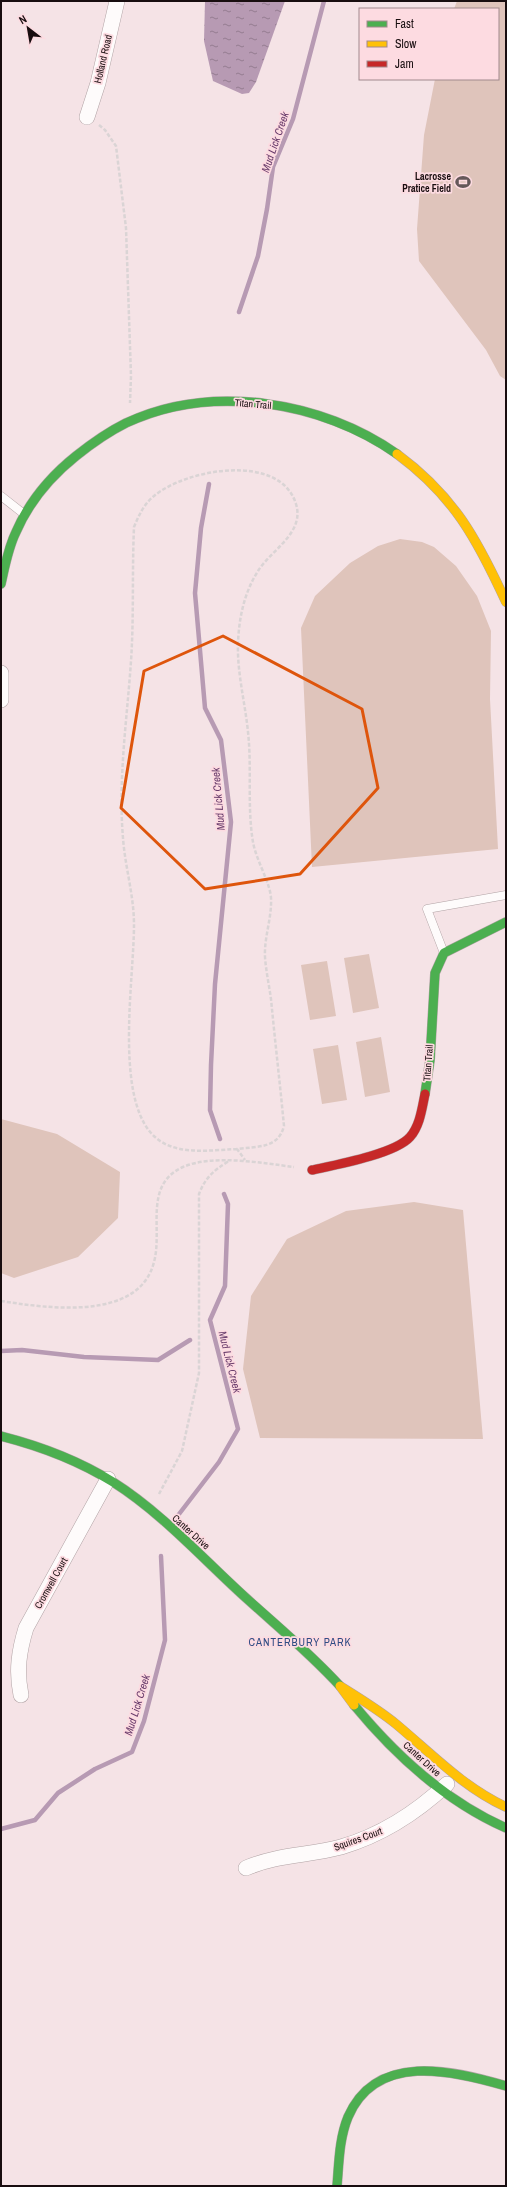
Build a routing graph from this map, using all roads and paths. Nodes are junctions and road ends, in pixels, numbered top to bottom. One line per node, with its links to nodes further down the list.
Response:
1 (117, 1): 2 (street, Holland Road)
2 (87, 116): 3 (path)
3 (129, 421): 5 (street, Titan Trail); 7 (street, Titan Trail)
4 (1, 496): 5 (lane)
5 (24, 514): 6 (street, Titan Trail)
6 (1, 584)
7 (506, 602)
8 (1, 673): 9 (street)
9 (1, 700)
10 (506, 895): 12 (lane)
11 (506, 922): 12 (street)
12 (444, 954): 16 (street, Titan Trail)
13 (237, 1149): 13 (path); 14 (path)
14 (245, 1160): 15 (path); 16 (path)
15 (229, 1161): 17 (path); 20 (path)
16 (312, 1170)
17 (1, 1301)
18 (1, 1436): 19 (street, Canter Drive)
19 (108, 1479): 20 (street, Canter Drive); 22 (street, Cromwell Court)
20 (149, 1510): 21 (street, Canter Drive)
21 (340, 1686): 23 (street, Canter Drive); 24 (street, Canter Drive)
22 (21, 1695)
23 (456, 1776): 24 (street, Squires Court); 25 (street, Canter Drive)
24 (441, 1790): 26 (street, Canter Drive); 27 (street, Squires Court)
25 (506, 1807)
26 (506, 1828)
27 (246, 1868)
28 (506, 2086): 29 (street)
29 (337, 2186)

